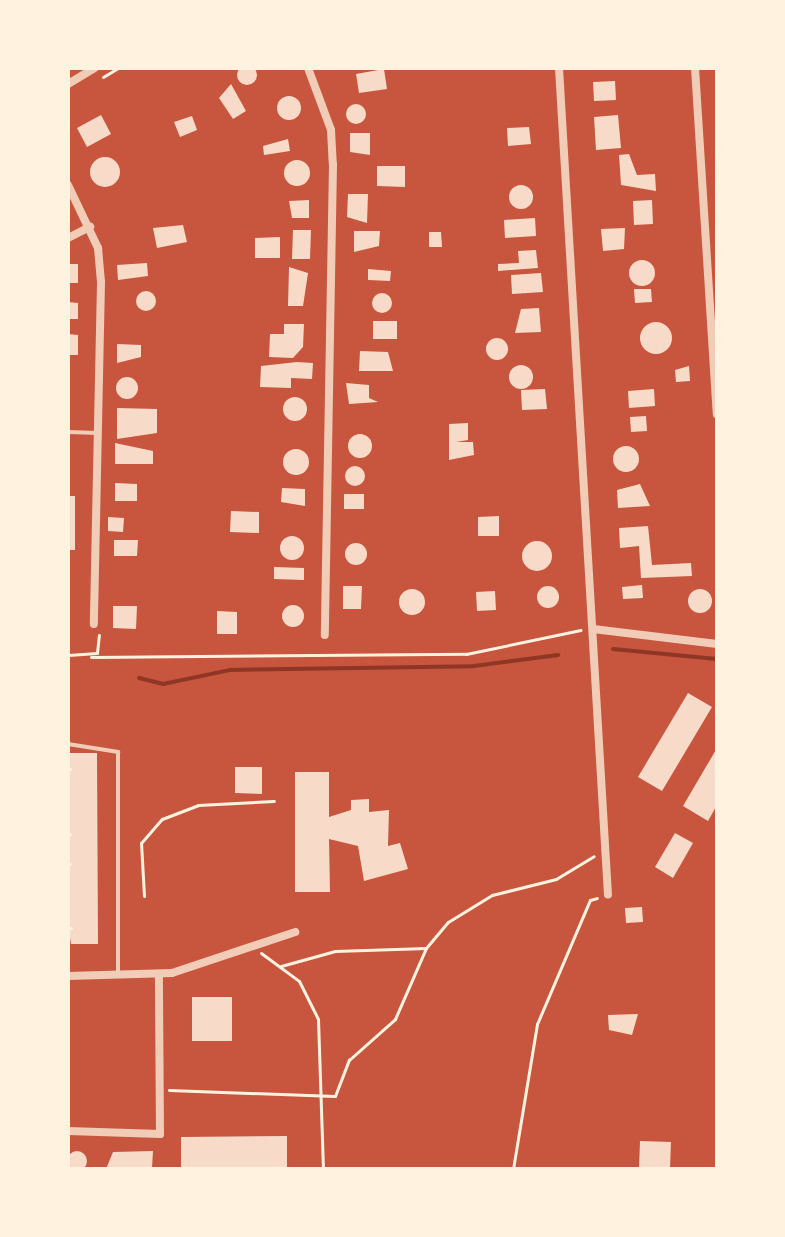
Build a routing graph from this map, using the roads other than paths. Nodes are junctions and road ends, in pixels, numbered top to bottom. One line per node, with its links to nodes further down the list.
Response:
1 (95, 68): 5 (street)
2 (308, 68): 14 (street)
3 (559, 68): 13 (street)
4 (695, 68): 9 (street)
5 (68, 84)
6 (68, 185): 7 (street)
7 (90, 227): 8 (street); 11 (street)
8 (68, 238)
9 (717, 414)
10 (68, 432): 11 (lane)
11 (98, 433): 12 (street)
12 (94, 624)
13 (593, 629): 15 (street); 17 (street)
14 (325, 635)
15 (717, 644)
16 (68, 744): 19 (lane)
17 (608, 895)
18 (295, 932): 20 (street)
19 (118, 975): 20 (street); 21 (street)
20 (159, 975): 22 (street)
21 (68, 976)
22 (68, 1131)

